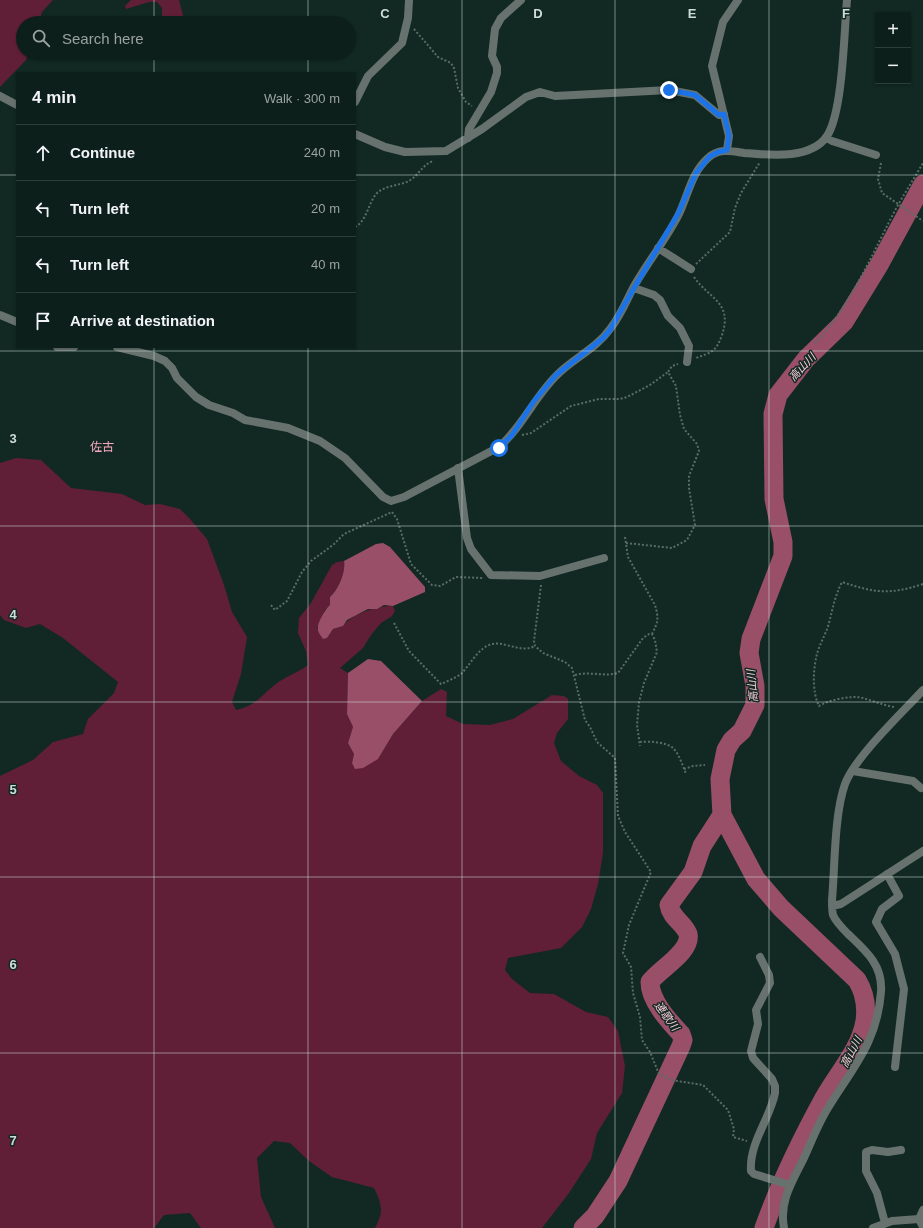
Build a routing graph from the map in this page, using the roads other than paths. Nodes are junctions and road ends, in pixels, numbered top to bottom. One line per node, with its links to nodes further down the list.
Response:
1 (409, 0): 6 (street)
2 (521, 0): 11 (street)
3 (738, 0): 8 (street)
4 (847, 0): 10 (street)
5 (0, 96): 7 (street)
6 (356, 100)
7 (16, 104)
8 (724, 114): 11 (street); 12 (street)
9 (356, 134): 11 (street)
10 (826, 137): 12 (street); 13 (street)
11 (468, 138)
12 (727, 150): 14 (street)
13 (876, 155)
14 (658, 248): 15 (street); 16 (street)
15 (691, 269)
16 (634, 288): 20 (street); 21 (street)
17 (0, 315): 18 (street)
18 (16, 322)
19 (121, 348): 21 (street)
20 (687, 362)
21 (458, 468): 22 (street)
22 (604, 558)
23 (923, 690): 24 (street)
24 (853, 771): 25 (street); 28 (street)
25 (921, 788)
26 (923, 851): 27 (street)
27 (887, 874): 28 (street); 30 (street)
28 (832, 906): 32 (street)
29 (760, 957): 32 (street)
30 (895, 1066)
31 (901, 1150): 34 (street)
32 (788, 1184): 36 (street)
33 (923, 1210): 35 (street)
34 (885, 1223): 35 (street); 37 (street)
35 (921, 1223)
36 (784, 1228)
37 (873, 1228)

